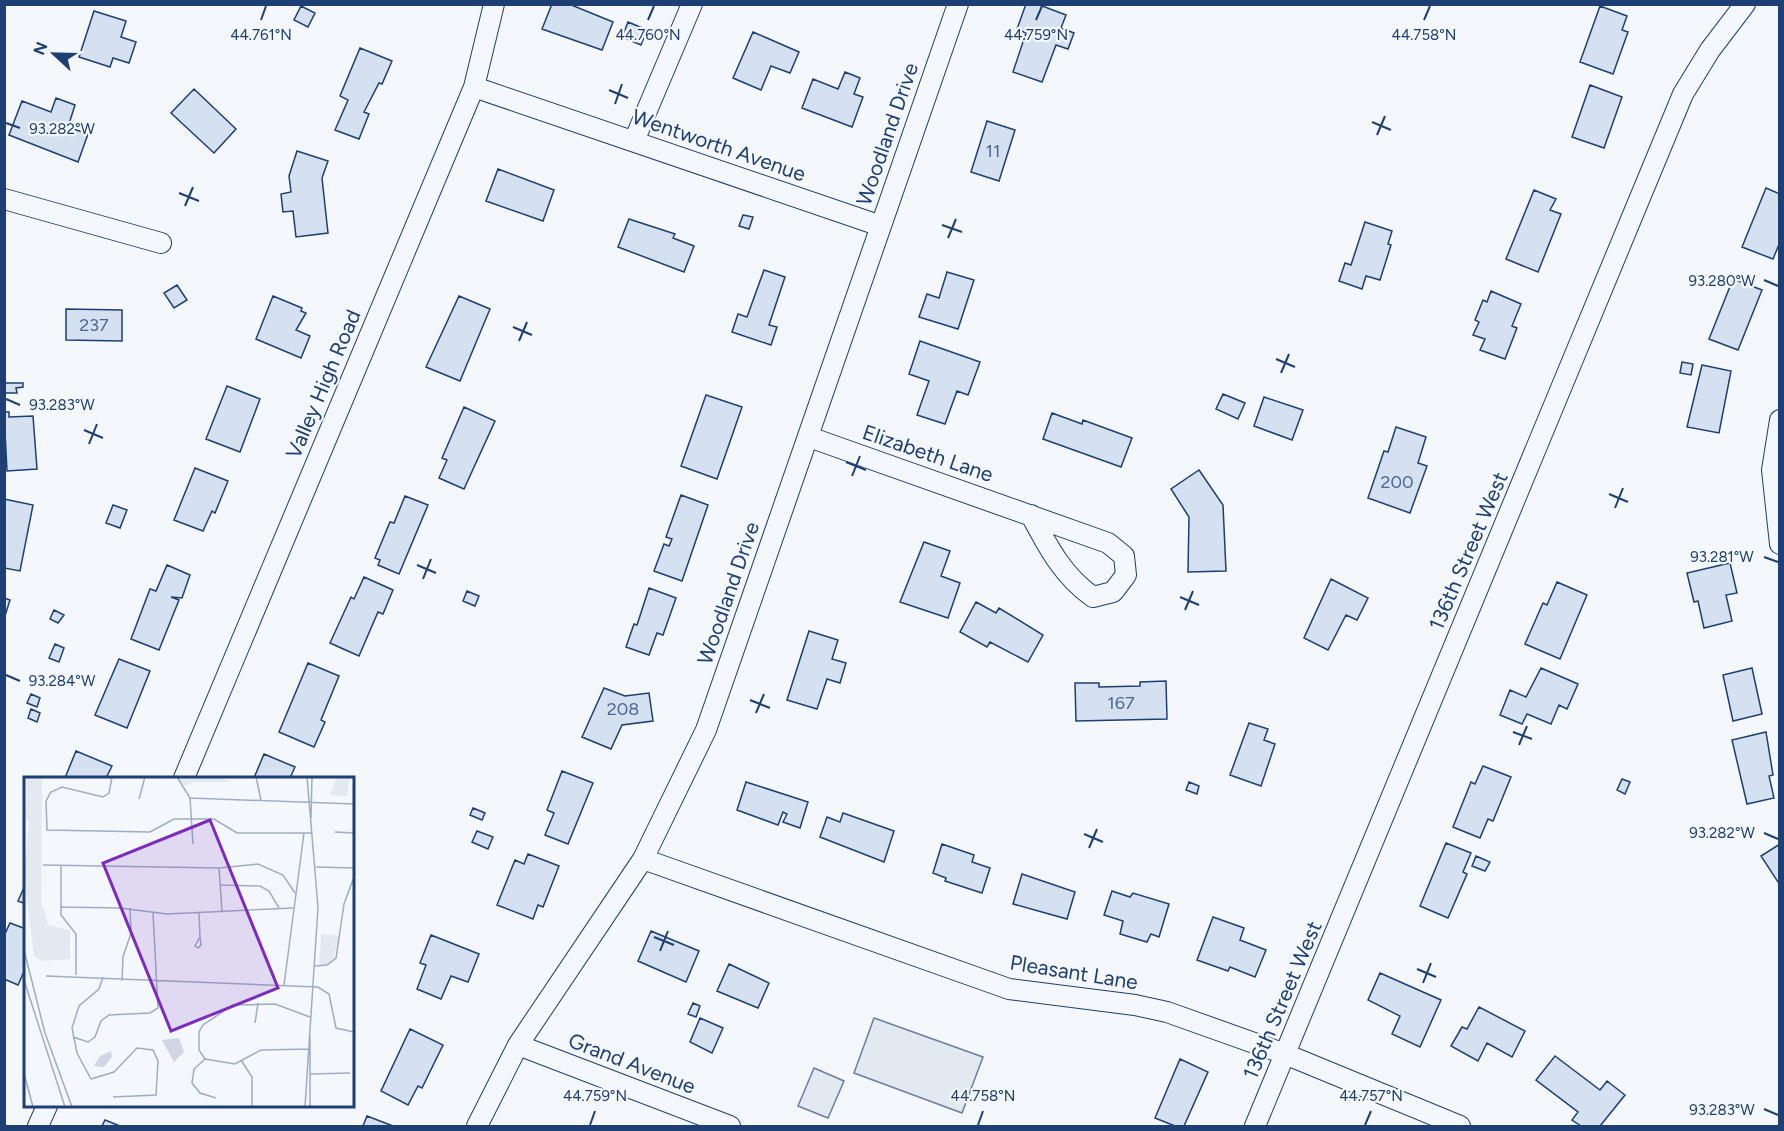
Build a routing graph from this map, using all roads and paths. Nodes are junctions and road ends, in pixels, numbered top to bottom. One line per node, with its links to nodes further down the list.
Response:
1 (494, 4): 5 (street, Valley High Road)
2 (692, 4): 6 (street)
3 (958, 4): 8 (street, Woodland Drive)
4 (1745, 4): 17 (street, 136th Street West)
5 (474, 87): 6 (street, Wentworth Avenue); 14 (street, Valley High Road)
6 (634, 141): 8 (street, Wentworth Avenue)
7 (4, 199): 9 (street)
8 (881, 226): 11 (street, Woodland Drive)
9 (161, 243)
10 (1779, 420): 13 (street)
11 (809, 437): 12 (street, Elizabeth Lane); 15 (street, Woodland Drive)
12 (1030, 515): 12 (street, Elizabeth Lane)
13 (1779, 544)
14 (184, 777)
15 (643, 859): 16 (street, Woodland Drive); 17 (street, Pleasant Lane)
16 (518, 1045): 20 (street, Woodland Drive); 21 (street, Grand Avenue)
17 (1285, 1054): 22 (street, 136th Street West); 23 (street, Pleasant Lane)
18 (47, 1107): 19 (street)
19 (39, 1126)
20 (477, 1126)
21 (730, 1126)
22 (1255, 1126)
23 (1460, 1126)

